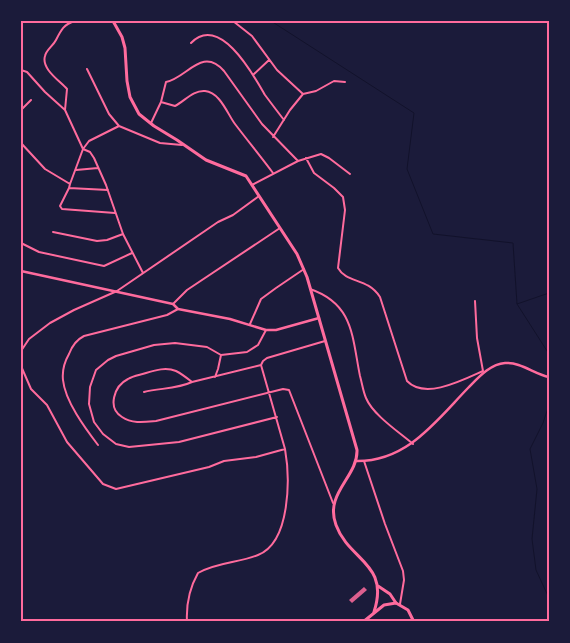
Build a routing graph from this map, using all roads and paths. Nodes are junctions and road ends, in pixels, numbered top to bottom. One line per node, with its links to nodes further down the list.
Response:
1 (75, 21): 16 (street)
2 (94, 21): 3 (street)
3 (103, 21)
4 (113, 21): 18 (main road)
5 (234, 21): 7 (street)
6 (191, 43): 10 (street)
7 (269, 60): 10 (street); 12 (street)
8 (87, 69): 19 (street)
9 (21, 70): 16 (street)
10 (254, 74): 17 (street)
11 (345, 82): 12 (street)
12 (303, 94): 17 (street)
13 (31, 100): 15 (street)
14 (161, 102): 18 (street); 20 (street); 28 (street)
15 (21, 110)
16 (65, 110): 23 (street)
17 (284, 120): 20 (street)
18 (151, 124): 22 (main road)
19 (119, 126): 22 (street); 23 (street)
20 (273, 137): 25 (street)
21 (21, 143): 30 (street)
22 (185, 145): 31 (main road)
23 (83, 149): 26 (street); 27 (street)
24 (306, 158): 25 (street); 29 (street); 57 (street)
25 (298, 161): 28 (street)
26 (98, 168): 27 (street); 33 (street)
27 (75, 170): 30 (street)
28 (273, 174): 31 (street)
29 (350, 174)
30 (70, 184): 32 (street)
31 (252, 185): 34 (main road)
32 (69, 188): 33 (street); 35 (street)
33 (108, 190): 35 (street)
34 (259, 196): 36 (main road); 43 (street)
35 (115, 213): 38 (street)
36 (280, 228): 41 (main road); 47 (street)
37 (53, 232): 38 (street)
38 (123, 234): 40 (street)
39 (21, 243): 40 (street)
40 (132, 253): 43 (street)
41 (304, 269): 44 (main road); 50 (street)
42 (21, 271): 45 (street)
43 (143, 273): 45 (street)
44 (310, 289): 49 (main road); 64 (street)
45 (117, 291): 47 (street); 53 (street)
46 (475, 302): 57 (street)
47 (173, 304): 48 (street)
48 (178, 309): 50 (street); 65 (street)
49 (319, 318): 51 (street); 52 (main road)
50 (250, 325): 51 (street)
51 (266, 330): 54 (street)
52 (325, 341): 55 (street); 67 (main road)
53 (21, 351)
54 (221, 355): 58 (street); 63 (street)
55 (262, 365): 58 (street); 62 (street)
56 (21, 366): 66 (street)
57 (484, 372): 59 (street); 64 (street)
58 (214, 377): 60 (street)
59 (549, 377)
60 (192, 382): 61 (street); 62 (street)
61 (144, 392)
62 (270, 392): 63 (street); 69 (street)
63 (277, 417): 66 (street)
64 (413, 444): 68 (street)
65 (98, 445)
66 (285, 448): 73 (street)
67 (356, 461): 68 (street); 69 (main road)
68 (364, 461): 71 (street)
69 (334, 505): 70 (main road)
70 (378, 586): 71 (main road); 72 (main road)
71 (398, 604): 72 (main road); 75 (main road)
72 (374, 612): 74 (main road)
73 (187, 622)
74 (363, 622)
75 (414, 622)

